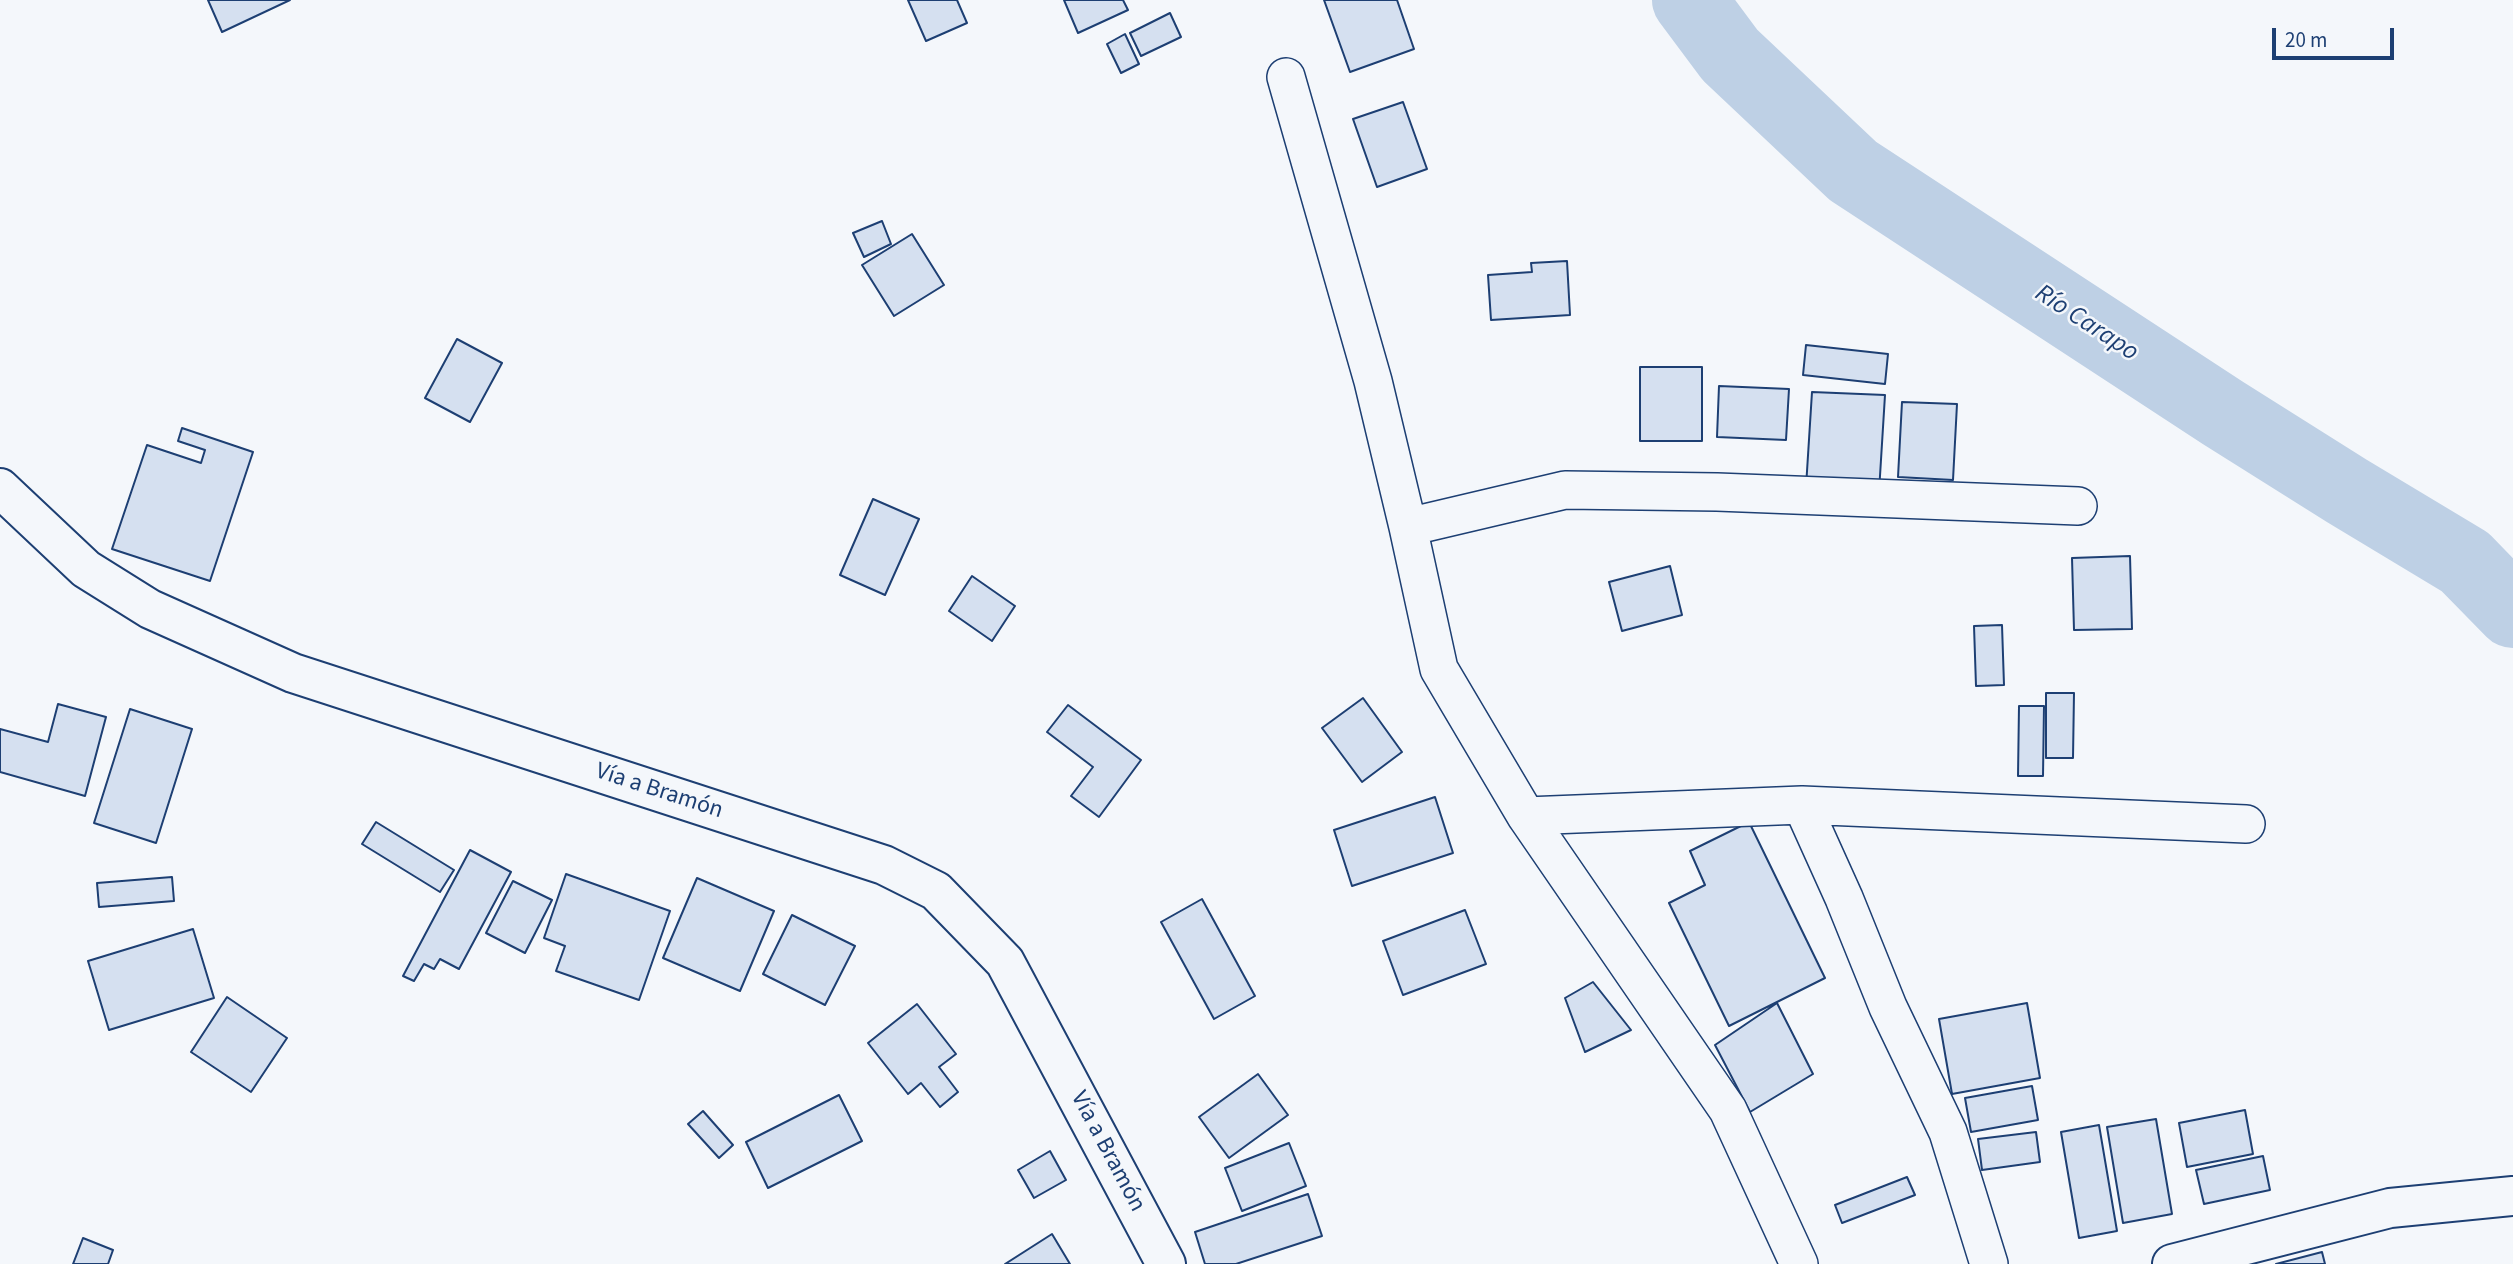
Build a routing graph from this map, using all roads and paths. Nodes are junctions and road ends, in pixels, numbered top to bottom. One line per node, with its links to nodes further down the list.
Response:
1 (1286, 77): 4 (street)
2 (0, 488): 9 (street, Vía a Bramón)
3 (2078, 506): 4 (street)
4 (1408, 527): 6 (street)
5 (1802, 805): 6 (street); 7 (street); 11 (street)
6 (1526, 816): 10 (street)
7 (2246, 824)
8 (2509, 1196): 12 (street)
9 (1166, 1264)
10 (1799, 1264)
11 (1989, 1264)
12 (2172, 1264)

